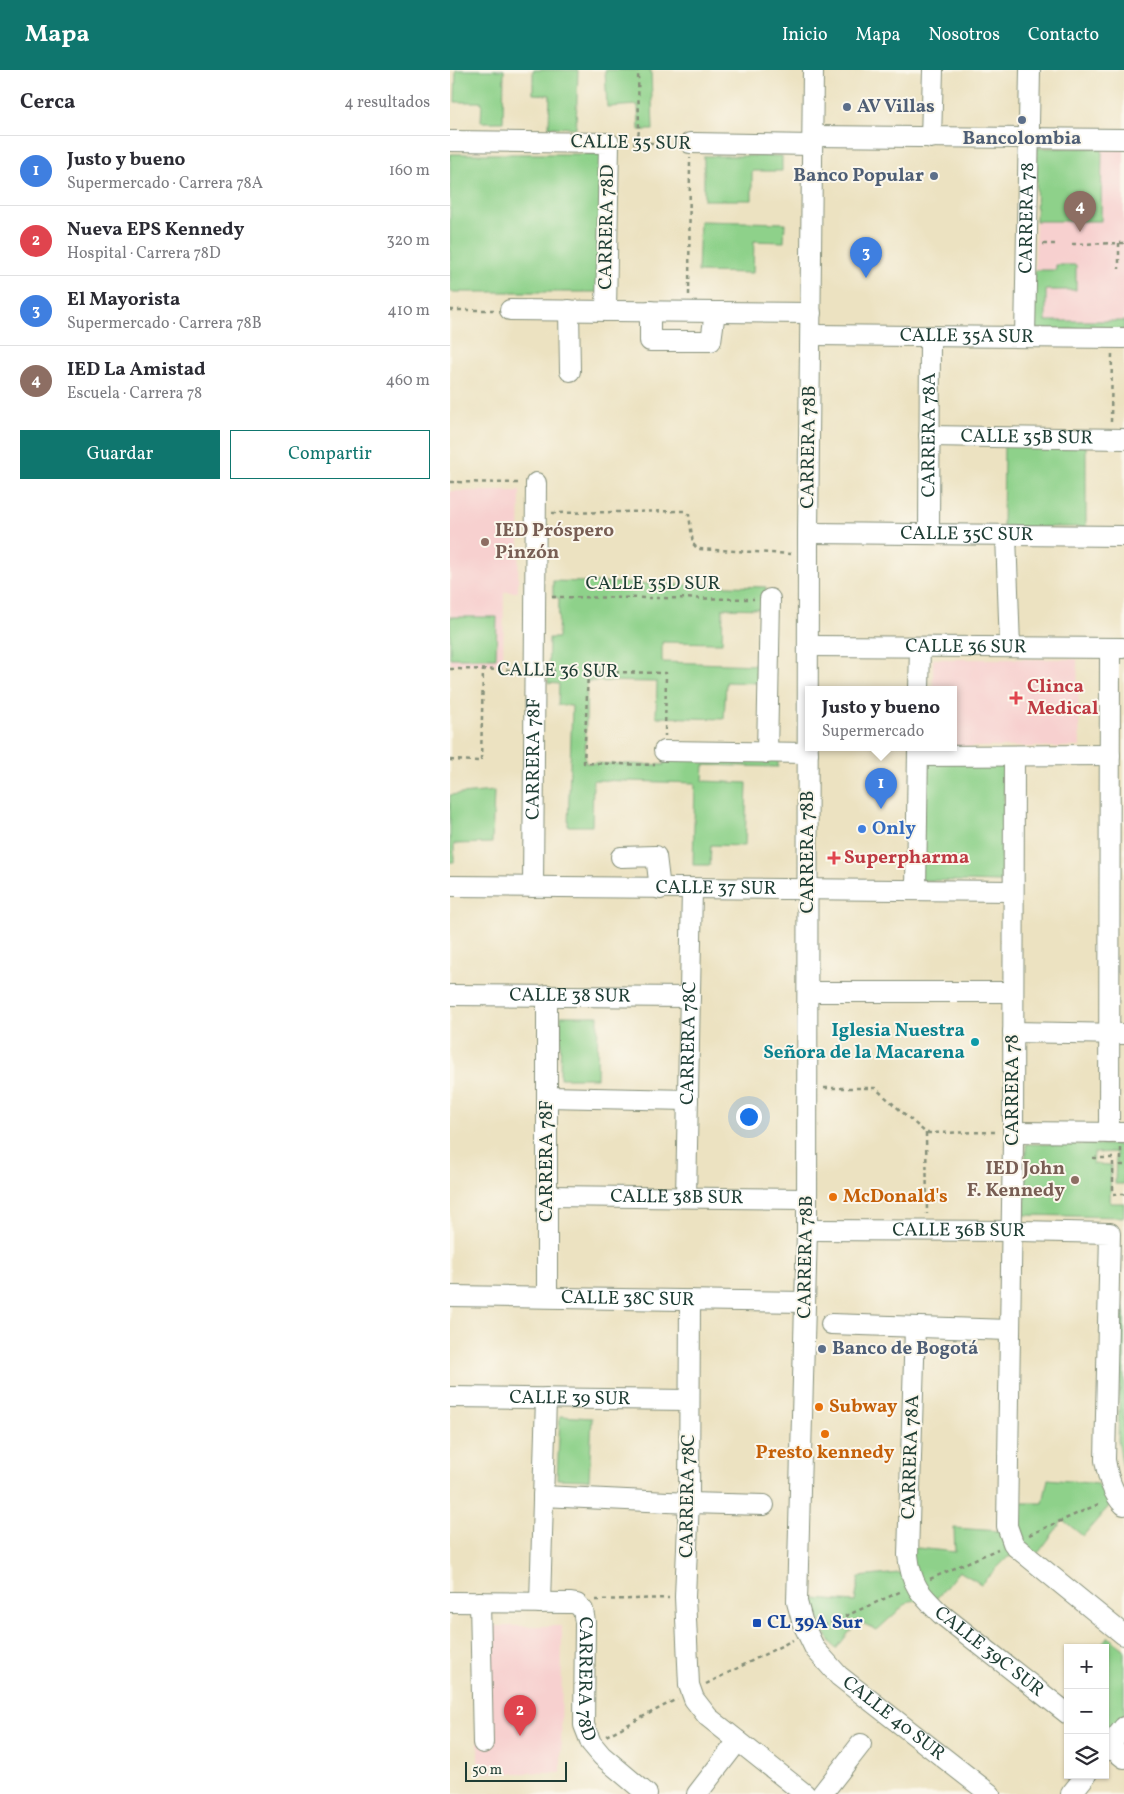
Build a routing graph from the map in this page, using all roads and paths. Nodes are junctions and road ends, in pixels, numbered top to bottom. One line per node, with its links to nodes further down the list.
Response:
1 (638, 70): 11 (path)
2 (813, 70): 9 (street, CARRERA 78B)
3 (933, 70): 5 (street)
4 (1030, 70): 6 (street, CARRERA 78)
5 (931, 138): 6 (street, CALLE 35 SUR); 9 (street, CALLE 35 SUR)
6 (1028, 138): 7 (street, CALLE 35 SUR); 27 (street, CARRERA 78)
7 (1124, 139)
8 (450, 141): 10 (street, CALLE 35 SUR)
9 (813, 141): 12 (street, CALLE 35 SUR); 24 (street, CARRERA 78B)
10 (609, 142): 11 (path, CALLE 35 SUR); 20 (street, CARRERA 78D)
11 (637, 143): 12 (path, CALLE 35 SUR)
12 (690, 144): 22 (path)
13 (1124, 243): 15 (path)
14 (1072, 244): 15 (path)
15 (1119, 244): 16 (path)
16 (1119, 268)
17 (450, 310): 18 (path)
18 (510, 310): 19 (street)
19 (569, 310): 20 (street); 29 (street)
20 (606, 311): 21 (street)
21 (650, 311): 22 (street); 23 (street)
22 (689, 312): 23 (street)
23 (714, 312): 24 (street)
24 (811, 313): 25 (street, CARRERA 78B)
25 (810, 335): 26 (street, CALLE 35A SUR); 35 (street, CARRERA 78B)
26 (930, 336): 27 (street, CALLE 35A SUR); 30 (street, CARRERA 78A)
27 (1025, 337): 28 (street, CALLE 35A SUR)
28 (1118, 338): 31 (path)
29 (570, 371)
30 (929, 436): 31 (street, CALLE 35B SUR); 36 (street, CARRERA 78A)
31 (1117, 439)
32 (450, 482): 33 (path)
33 (536, 483): 34 (street, CARRERA 78F)
34 (536, 513): 39 (path); 40 (street, CARRERA 78F)
35 (808, 533): 36 (street, CALLE 35C SUR); 42 (street, CARRERA 78B)
36 (929, 534): 37 (street, CALLE 35C SUR)
37 (1006, 535): 38 (street, CALLE 35C SUR); 44 (street)
38 (1124, 536)
39 (791, 554)
40 (535, 599): 41 (path, CALLE 35D SUR); 48 (street, CARRERA 78F)
41 (770, 599): 53 (street)
42 (808, 646): 43 (street, CALLE 36 SUR); 50 (street, CARRERA 78B)
43 (920, 647): 44 (street, CALLE 36 SUR); 51 (street)
44 (1010, 647): 45 (street, CALLE 36 SUR)
45 (1117, 648): 55 (street)
46 (450, 669): 47 (path, CALLE 36 SUR)
47 (483, 670): 48 (path, CALLE 36 SUR); 58 (path)
48 (534, 670): 49 (path, CALLE 36 SUR); 61 (street, CARRERA 78F)
49 (588, 672): 57 (path, CALLE 36 SUR); 57 (path)
50 (808, 686)
51 (919, 686)
52 (918, 752): 56 (street); 65 (street)
53 (767, 753): 54 (street); 57 (street)
54 (808, 753): 64 (street, CARRERA 78B)
55 (1110, 755): 56 (street); 73 (street)
56 (1014, 756): 66 (street, CARRERA 78)
57 (664, 758)
58 (450, 760)
59 (622, 857): 62 (street)
60 (450, 886): 61 (street, CALLE 37 SUR)
61 (533, 887): 62 (street, CALLE 37 SUR)
62 (660, 888): 63 (street, CALLE 37 SUR)
63 (692, 889): 64 (street, CALLE 37 SUR); 71 (street, CARRERA 78C)
64 (809, 890): 65 (street, CALLE 37 SUR); 67 (street, CARRERA 78B)
65 (916, 890): 66 (street, CALLE 37 SUR)
66 (1014, 891): 68 (street, CARRERA 78)
67 (808, 992): 68 (street); 85 (street, CARRERA 78B)
68 (1013, 992): 72 (street, CARRERA 78)
69 (450, 995): 70 (street, CALLE 38 SUR)
70 (547, 996): 71 (street, CALLE 38 SUR); 75 (street, CARRERA 78F)
71 (690, 997): 76 (street, CARRERA 78C)
72 (1013, 1032): 73 (street); 77 (street, CARRERA 78)
73 (1116, 1034): 79 (street)
74 (818, 1088): 78 (path)
75 (547, 1097): 76 (street); 83 (street, CARRERA 78F)
76 (688, 1100): 84 (street, CARRERA 78C)
77 (1013, 1132): 78 (path); 79 (street); 88 (street, CARRERA 78)
78 (926, 1133): 87 (path)
79 (1118, 1136): 81 (path)
80 (1093, 1158): 82 (path)
81 (1124, 1165)
82 (1124, 1194)
83 (547, 1196): 84 (street, CALLE 38B SUR); 90 (street, CARRERA 78F)
84 (686, 1197): 85 (street, CALLE 38B SUR)
85 (807, 1198): 86 (street, CARRERA 78B)
86 (807, 1230): 87 (street, CALLE 36B SUR); 92 (street, CARRERA 78B)
87 (927, 1231): 88 (street, CALLE 36B SUR)
88 (1011, 1231): 95 (street, CARRERA 78); 100 (street, CALLE 36B SUR)
89 (450, 1296): 90 (street, CALLE 38C SUR)
90 (547, 1297): 91 (street, CALLE 38C SUR)
91 (690, 1300): 92 (street, CALLE 38C SUR); 98 (street, CARRERA 78C)
92 (805, 1302): 110 (street, CARRERA 78B)
93 (831, 1324): 94 (street)
94 (915, 1327): 95 (street); 104 (street, CARRERA 78A)
95 (1010, 1330): 103 (street, CARRERA 78)
96 (450, 1397): 97 (street, CALLE 39 SUR)
97 (546, 1398): 98 (street, CALLE 39 SUR); 99 (street)
98 (689, 1400): 101 (street, CARRERA 78C)
99 (543, 1496): 101 (street); 108 (street)
100 (1120, 1501): 103 (path)
101 (689, 1504): 102 (street); 105 (street, CARRERA 78C)
102 (764, 1505)
103 (1012, 1542): 104 (path); 111 (street)
104 (915, 1586): 110 (path); 112 (street, CALLE 39C SUR)
105 (685, 1597): 109 (path); 114 (street, CARRERA 78C)
106 (450, 1602): 107 (street)
107 (480, 1602): 108 (street); 115 (street)
108 (540, 1603): 109 (street)
109 (581, 1608): 119 (street, CARRERA 78D)
110 (807, 1633): 123 (street, CALLE 40 SUR)
111 (1124, 1635)
112 (1064, 1711)
113 (1124, 1727): 117 (street)
114 (738, 1741): 120 (street); 121 (street)
115 (483, 1743)
116 (861, 1744): 122 (street)
117 (1111, 1749)
118 (1083, 1779): 124 (street)
119 (647, 1794)
120 (697, 1794)
121 (805, 1794)
122 (822, 1794)
123 (990, 1794)
124 (1071, 1794)

